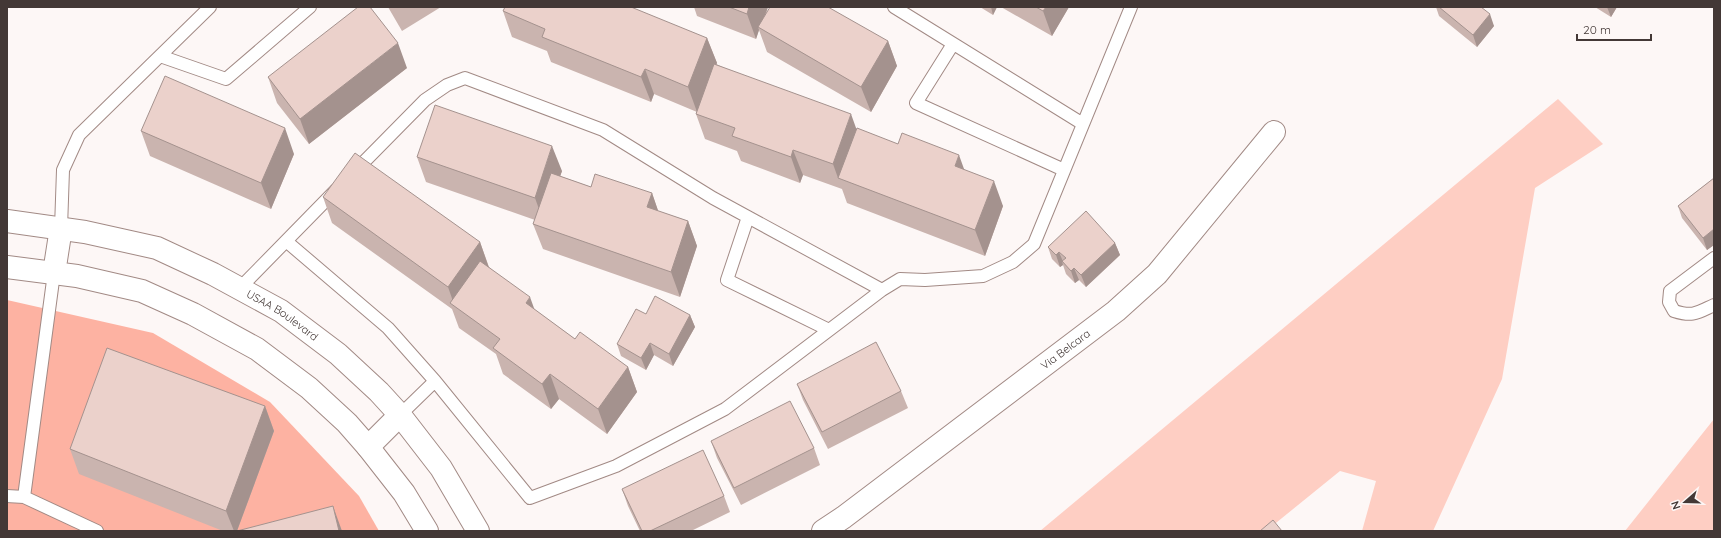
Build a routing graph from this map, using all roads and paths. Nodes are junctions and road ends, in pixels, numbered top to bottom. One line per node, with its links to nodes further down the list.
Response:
1 (210, 7): 6 (lane)
2 (310, 7): 6 (lane)
3 (894, 7): 5 (lane)
4 (1131, 7): 7 (lane)
5 (952, 44): 7 (lane); 9 (lane)
6 (160, 56): 12 (lane)
7 (1083, 124): 9 (lane)
8 (1274, 132): 29 (street, Via Belcara)
9 (1064, 170): 18 (lane)
10 (748, 217): 13 (lane); 18 (lane); 20 (lane)
11 (7, 221): 12 (street, USAA Boulevard)
12 (61, 228): 16 (street); 17 (street, USAA Boulevard)
13 (286, 241): 17 (lane); 21 (lane)
14 (1714, 258): 19 (lane)
15 (7, 266): 16 (street)
16 (54, 273): 23 (street); 25 (lane)
17 (239, 288): 22 (street, USAA Boulevard)
18 (882, 290): 20 (lane)
19 (1714, 305)
20 (829, 330): 21 (lane)
21 (435, 381): 22 (lane)
22 (400, 415): 23 (street); 28 (street, USAA Boulevard)
23 (368, 447): 27 (street)
24 (7, 496): 25 (lane)
25 (24, 498): 26 (lane)
26 (97, 531)
27 (427, 531)
28 (478, 531)
29 (823, 531)

